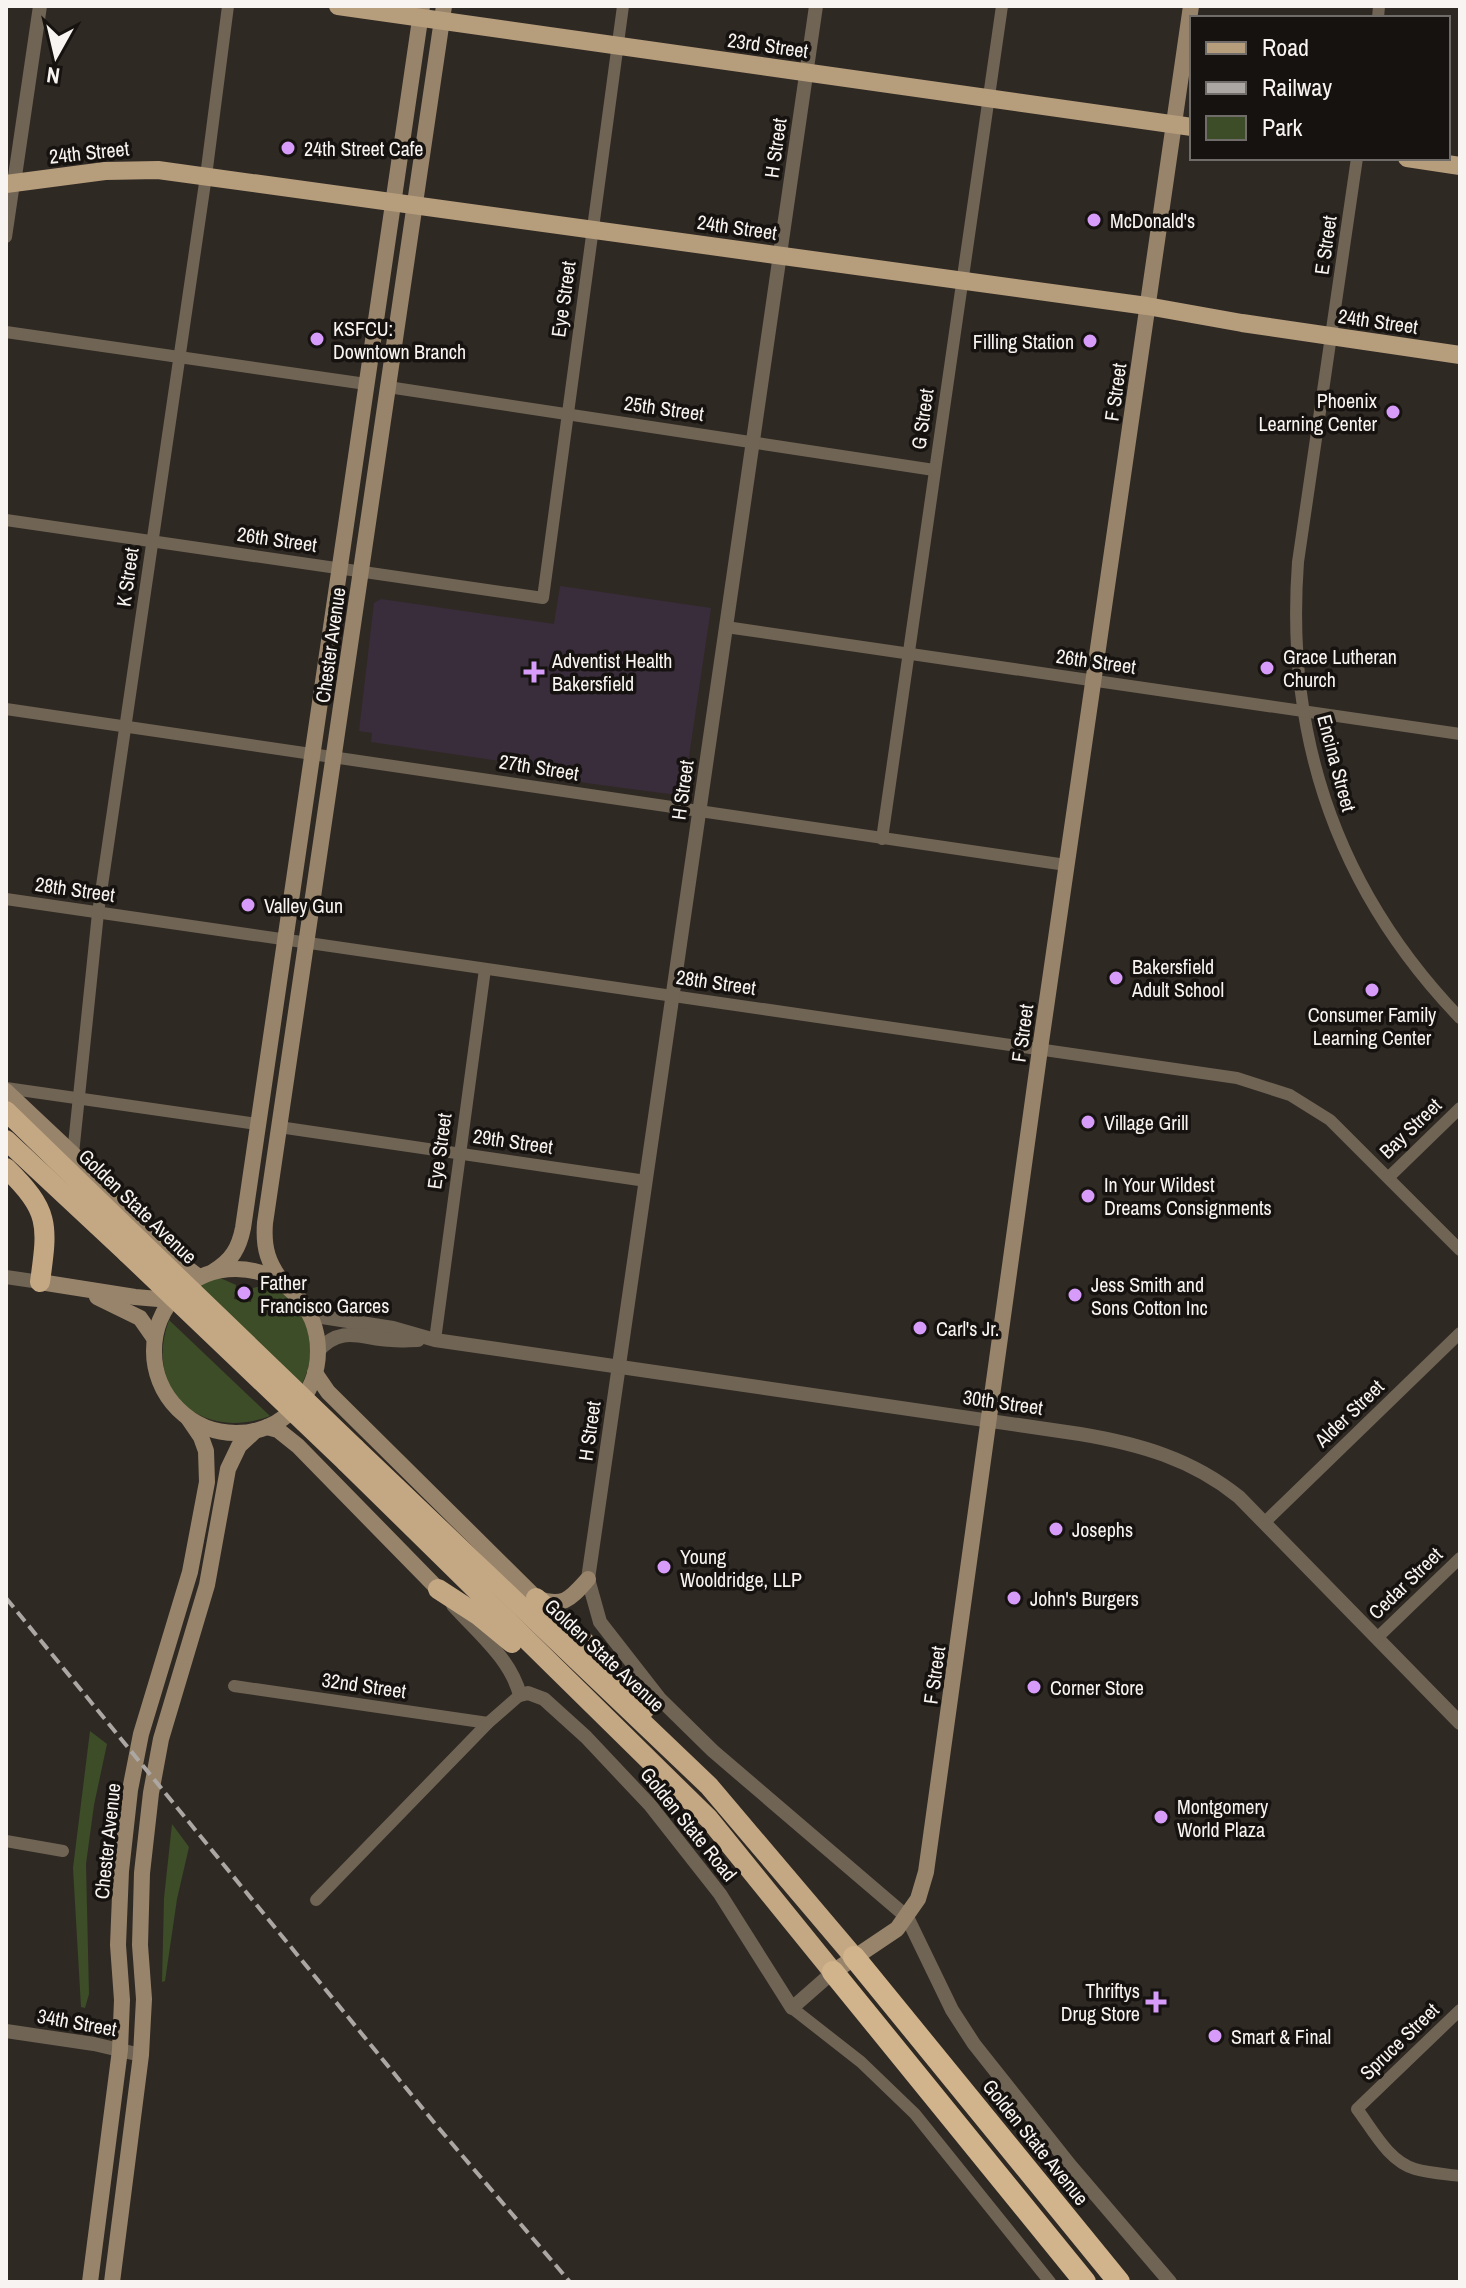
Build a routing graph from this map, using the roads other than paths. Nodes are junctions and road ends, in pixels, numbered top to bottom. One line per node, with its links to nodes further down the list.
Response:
1 (40, 6): 18 (street)
2 (228, 6): 17 (street, K Street)
3 (338, 6): 7 (main road, 23rd Street)
4 (623, 6): 10 (street, Eye Street)
5 (816, 6): 11 (street, H Street)
6 (1002, 6): 12 (street, G Street)
7 (421, 12): 8 (main road, 23rd Street); 19 (main road, Chester Avenue)
8 (443, 13): 10 (main road, 23rd Street); 20 (main road, Chester Avenue)
9 (1190, 21): 13 (main road, F Street)
10 (617, 46): 11 (main road, 23rd Street); 21 (street, Eye Street)
11 (806, 73): 12 (main road, 23rd Street); 23 (street, H Street)
12 (989, 99): 13 (main road, 23rd Street); 24 (street, G Street)
13 (1183, 126): 25 (main road, F Street)
14 (1357, 160): 28 (street, E Street)
15 (1420, 160): 16 (main road)
16 (1460, 166)
17 (206, 176): 18 (main road, 24th Street); 19 (main road, 24th Street); 30 (street, K Street)
18 (10, 184): 22 (street)
19 (393, 201): 20 (main road, 24th Street); 26 (main road, Chester Avenue)
20 (415, 204): 21 (main road, 24th Street); 32 (main road, Chester Avenue)
21 (592, 229): 23 (main road, 24th Street); 33 (street, Eye Street)
22 (6, 237)
23 (780, 255): 24 (main road, 24th Street); 34 (street, H Street)
24 (962, 281): 25 (main road, 24th Street); 35 (street, G Street)
25 (1147, 306): 28 (main road, 24th Street); 43 (main road, F Street)
26 (377, 311): 31 (main road, Chester Avenue); 32 (main road)
27 (6, 332): 30 (street)
28 (1331, 337): 29 (main road, 24th Street); 45 (street, Encina Street)
29 (1460, 355)
30 (179, 357): 31 (street); 37 (street, K Street)
31 (366, 384): 38 (main road, Chester Avenue)
32 (388, 387): 33 (street, 25th Street); 39 (main road, Chester Avenue)
33 (567, 416): 34 (street, 25th Street); 40 (street, Eye Street)
34 (753, 441): 35 (street, 25th Street); 41 (street, H Street)
35 (934, 470): 42 (street, G Street)
36 (6, 520): 37 (street, 26th Street)
37 (153, 541): 38 (street, 26th Street); 46 (street, K Street)
38 (339, 569): 39 (street, 26th Street); 48 (main road, Chester Avenue)
39 (361, 571): 40 (street, 26th Street); 49 (main road, Chester Avenue)
40 (543, 598)
41 (726, 627): 42 (street, 26th Street); 50 (street, H Street)
42 (907, 654): 43 (street, 26th Street); 51 (street, G Street)
43 (1093, 681): 45 (street, 26th Street); 52 (main road, F Street)
44 (6, 709): 46 (street, 27th Street)
45 (1302, 711): 47 (street, 26th Street); 59 (street, Encina Street)
46 (126, 726): 48 (street, 27th Street); 54 (street, K Street)
47 (1460, 734)
48 (312, 753): 49 (street, 27th Street); 55 (main road, Chester Avenue)
49 (334, 756): 50 (street, 27th Street); 56 (main road, Chester Avenue)
50 (699, 812): 51 (street, 27th Street); 58 (street, H Street)
51 (882, 839): 52 (street, 27th Street)
52 (1066, 865): 60 (main road, F Street)
53 (6, 899): 54 (street, 28th Street)
54 (98, 913): 55 (street, 28th Street); 62 (street, K Street)
55 (284, 940): 56 (street, 28th Street); 65 (main road, Chester Avenue)
56 (307, 943): 57 (street, 28th Street); 66 (main road, Chester Avenue)
57 (485, 969): 58 (street, 28th Street); 68 (street, Eye Street)
58 (673, 996): 60 (street, 28th Street); 72 (street, H Street)
59 (1460, 1018)
60 (1040, 1049): 71 (street, 28th Street); 89 (main road, F Street)
61 (6, 1090): 62 (street); 69 (main road)
62 (77, 1098): 65 (street); 69 (street, K Street)
63 (1460, 1108): 71 (street, Bay Street)
64 (6, 1111): 73 (highway, Golden State Avenue)
65 (257, 1124): 75 (main road, Chester Avenue)
66 (279, 1127): 68 (street, 29th Street); 78 (main road, Chester Avenue)
67 (6, 1140): 73 (highway, Golden State Avenue)
68 (459, 1153): 72 (street, 29th Street); 84 (street, Eye Street)
69 (73, 1154): 75 (main road)
70 (6, 1168): 77 (highway)
71 (1389, 1177): 74 (street, 28th Street)
72 (646, 1181): 86 (street, H Street)
73 (133, 1247): 91 (highway, Golden State Avenue, bridge)
74 (1460, 1250)
75 (207, 1274): 78 (main road); 80 (main road)
76 (6, 1277): 77 (street)
77 (40, 1282): 79 (main road)
78 (284, 1284): 81 (main road)
79 (77, 1288): 80 (main road); 83 (main road)
80 (170, 1300): 83 (main road)
81 (307, 1309): 84 (street, 30th Street); 85 (main road)
82 (1460, 1333): 92 (street, Alder Street)
83 (154, 1338): 88 (main road)
84 (435, 1340): 85 (street, 30th Street); 86 (street, 30th Street)
85 (318, 1351): 87 (main road)
86 (619, 1366): 89 (street, 30th Street); 94 (street, H Street)
87 (315, 1373): 90 (main road); 96 (main road)
88 (188, 1418): 90 (main road); 113 (main road, Chester Avenue)
89 (990, 1420): 92 (street, 30th Street); 107 (main road, F Street)
90 (261, 1429): 95 (main road); 114 (main road, Chester Avenue)
91 (350, 1455): 100 (highway, Golden State Avenue); 103 (highway, Golden State Avenue)
92 (1265, 1522): 97 (street, 30th Street)
93 (1460, 1558): 97 (street, Cedar Street)
94 (588, 1579): 96 (main road); 107 (street)
95 (438, 1589): 99 (street); 100 (highway)
96 (536, 1598): 103 (highway)
97 (1377, 1638): 102 (street, 30th Street)
98 (234, 1686): 101 (street, 32nd Street)
99 (520, 1695): 101 (street); 110 (street, Golden State Road)
100 (605, 1719): 109 (highway, Golden State Avenue)
101 (488, 1723): 106 (street)
102 (1460, 1723)
103 (709, 1786): 108 (highway, Golden State Avenue)
104 (6, 1841): 105 (street)
105 (63, 1851)
106 (316, 1900)
107 (907, 1917): 108 (main road, F Street); 121 (street)
108 (854, 1957): 109 (main road, F Street); 120 (highway, Golden State Avenue)
109 (833, 1972): 110 (street, F Street); 119 (highway, Golden State Avenue)
110 (792, 2008): 118 (street, Golden State Road)
111 (1460, 2010): 115 (street, Spruce Street)
112 (6, 2031): 113 (street, 34th Street)
113 (120, 2050): 114 (street, 34th Street); 116 (main road, Chester Avenue)
114 (141, 2055): 117 (main road, Chester Avenue)
115 (1460, 2176)
116 (90, 2282)
117 (112, 2282)
118 (1050, 2282)
119 (1085, 2282)
120 (1119, 2282)
121 (1170, 2282)

